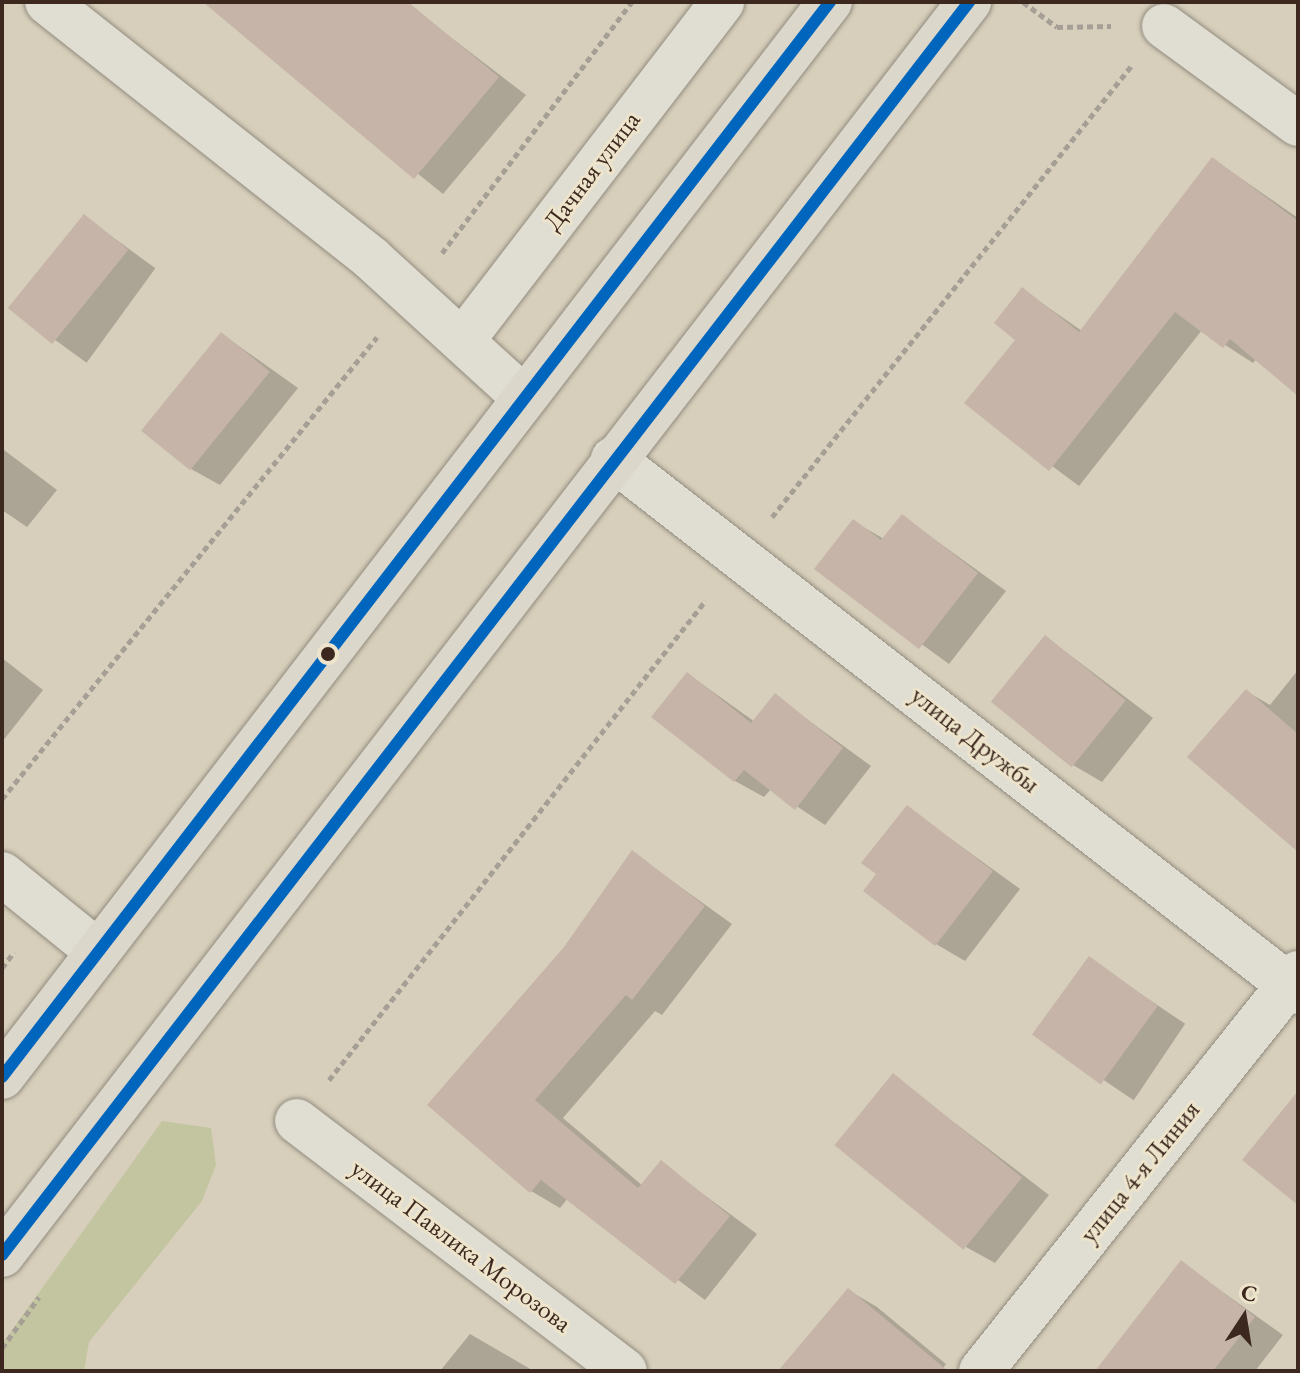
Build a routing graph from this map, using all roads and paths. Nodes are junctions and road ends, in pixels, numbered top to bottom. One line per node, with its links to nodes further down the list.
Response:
1 (47, 2): 9 (street)
2 (632, 2): 9 (path)
3 (722, 2): 10 (street, Дачная улица)
4 (830, 2): 11 (highway)
5 (969, 2): 12 (highway)
6 (1023, 2): 7 (path)
7 (1164, 26): 8 (street); 13 (path)
8 (1298, 124)
9 (411, 294): 10 (street); 14 (path)
10 (463, 340): 11 (street)
11 (523, 397): 16 (highway)
12 (613, 459): 13 (street, улица Дружбы); 20 (highway)
13 (740, 557): 17 (street, улица Дружбы); 19 (path)
14 (2, 799)
15 (2, 874): 16 (street)
16 (97, 951): 18 (highway)
17 (1295, 983): 22 (street, улица 4-я Линия)
18 (2, 1077)
19 (297, 1121): 21 (street, улица Павлика Морозова)
20 (2, 1255)
21 (625, 1371)
22 (981, 1371)

